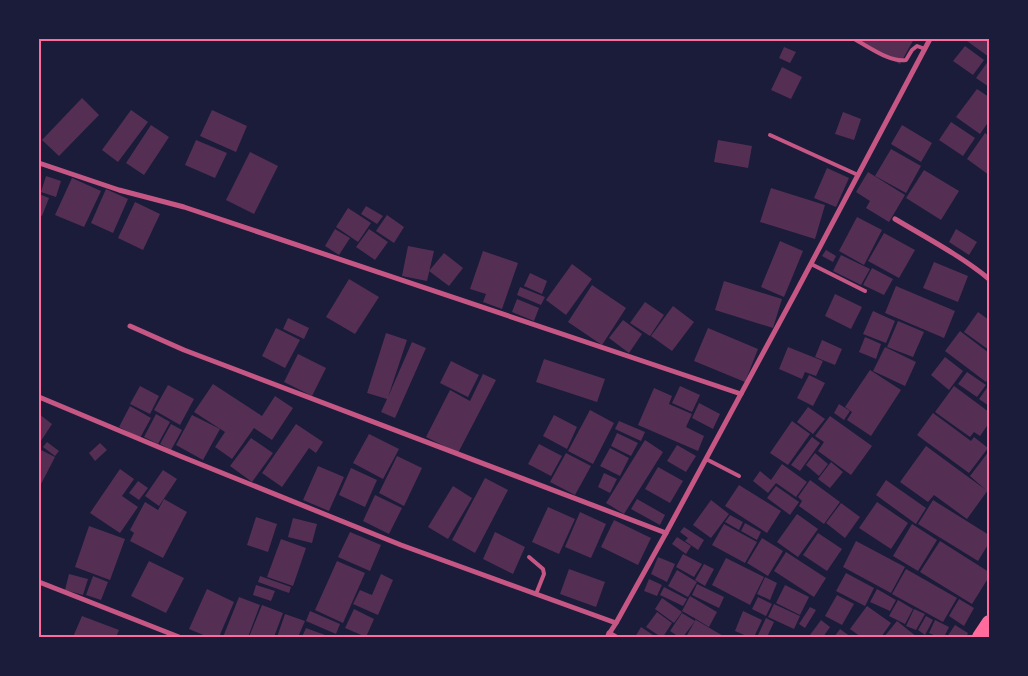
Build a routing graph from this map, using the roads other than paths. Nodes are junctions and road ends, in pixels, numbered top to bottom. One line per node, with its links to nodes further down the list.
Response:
1 (854, 39): 3 (lane)
2 (930, 39): 3 (street)
3 (925, 49): 6 (street)
4 (770, 135): 6 (lane)
5 (39, 162): 12 (street)
6 (858, 175): 8 (street)
7 (895, 219): 9 (street)
8 (811, 264): 10 (lane); 12 (street)
9 (989, 279)
10 (865, 291)
11 (130, 326): 16 (street)
12 (741, 394): 14 (street)
13 (39, 397): 19 (street)
14 (706, 459): 15 (lane); 16 (street)
15 (739, 476)
16 (666, 533): 21 (street)
17 (528, 558): 19 (lane)
18 (39, 582): 23 (street)
19 (536, 594): 21 (street)
20 (989, 622): 25 (highway)
21 (616, 623): 22 (street)
22 (608, 635): 24 (street)
23 (179, 637)
24 (616, 637)
25 (979, 637)

